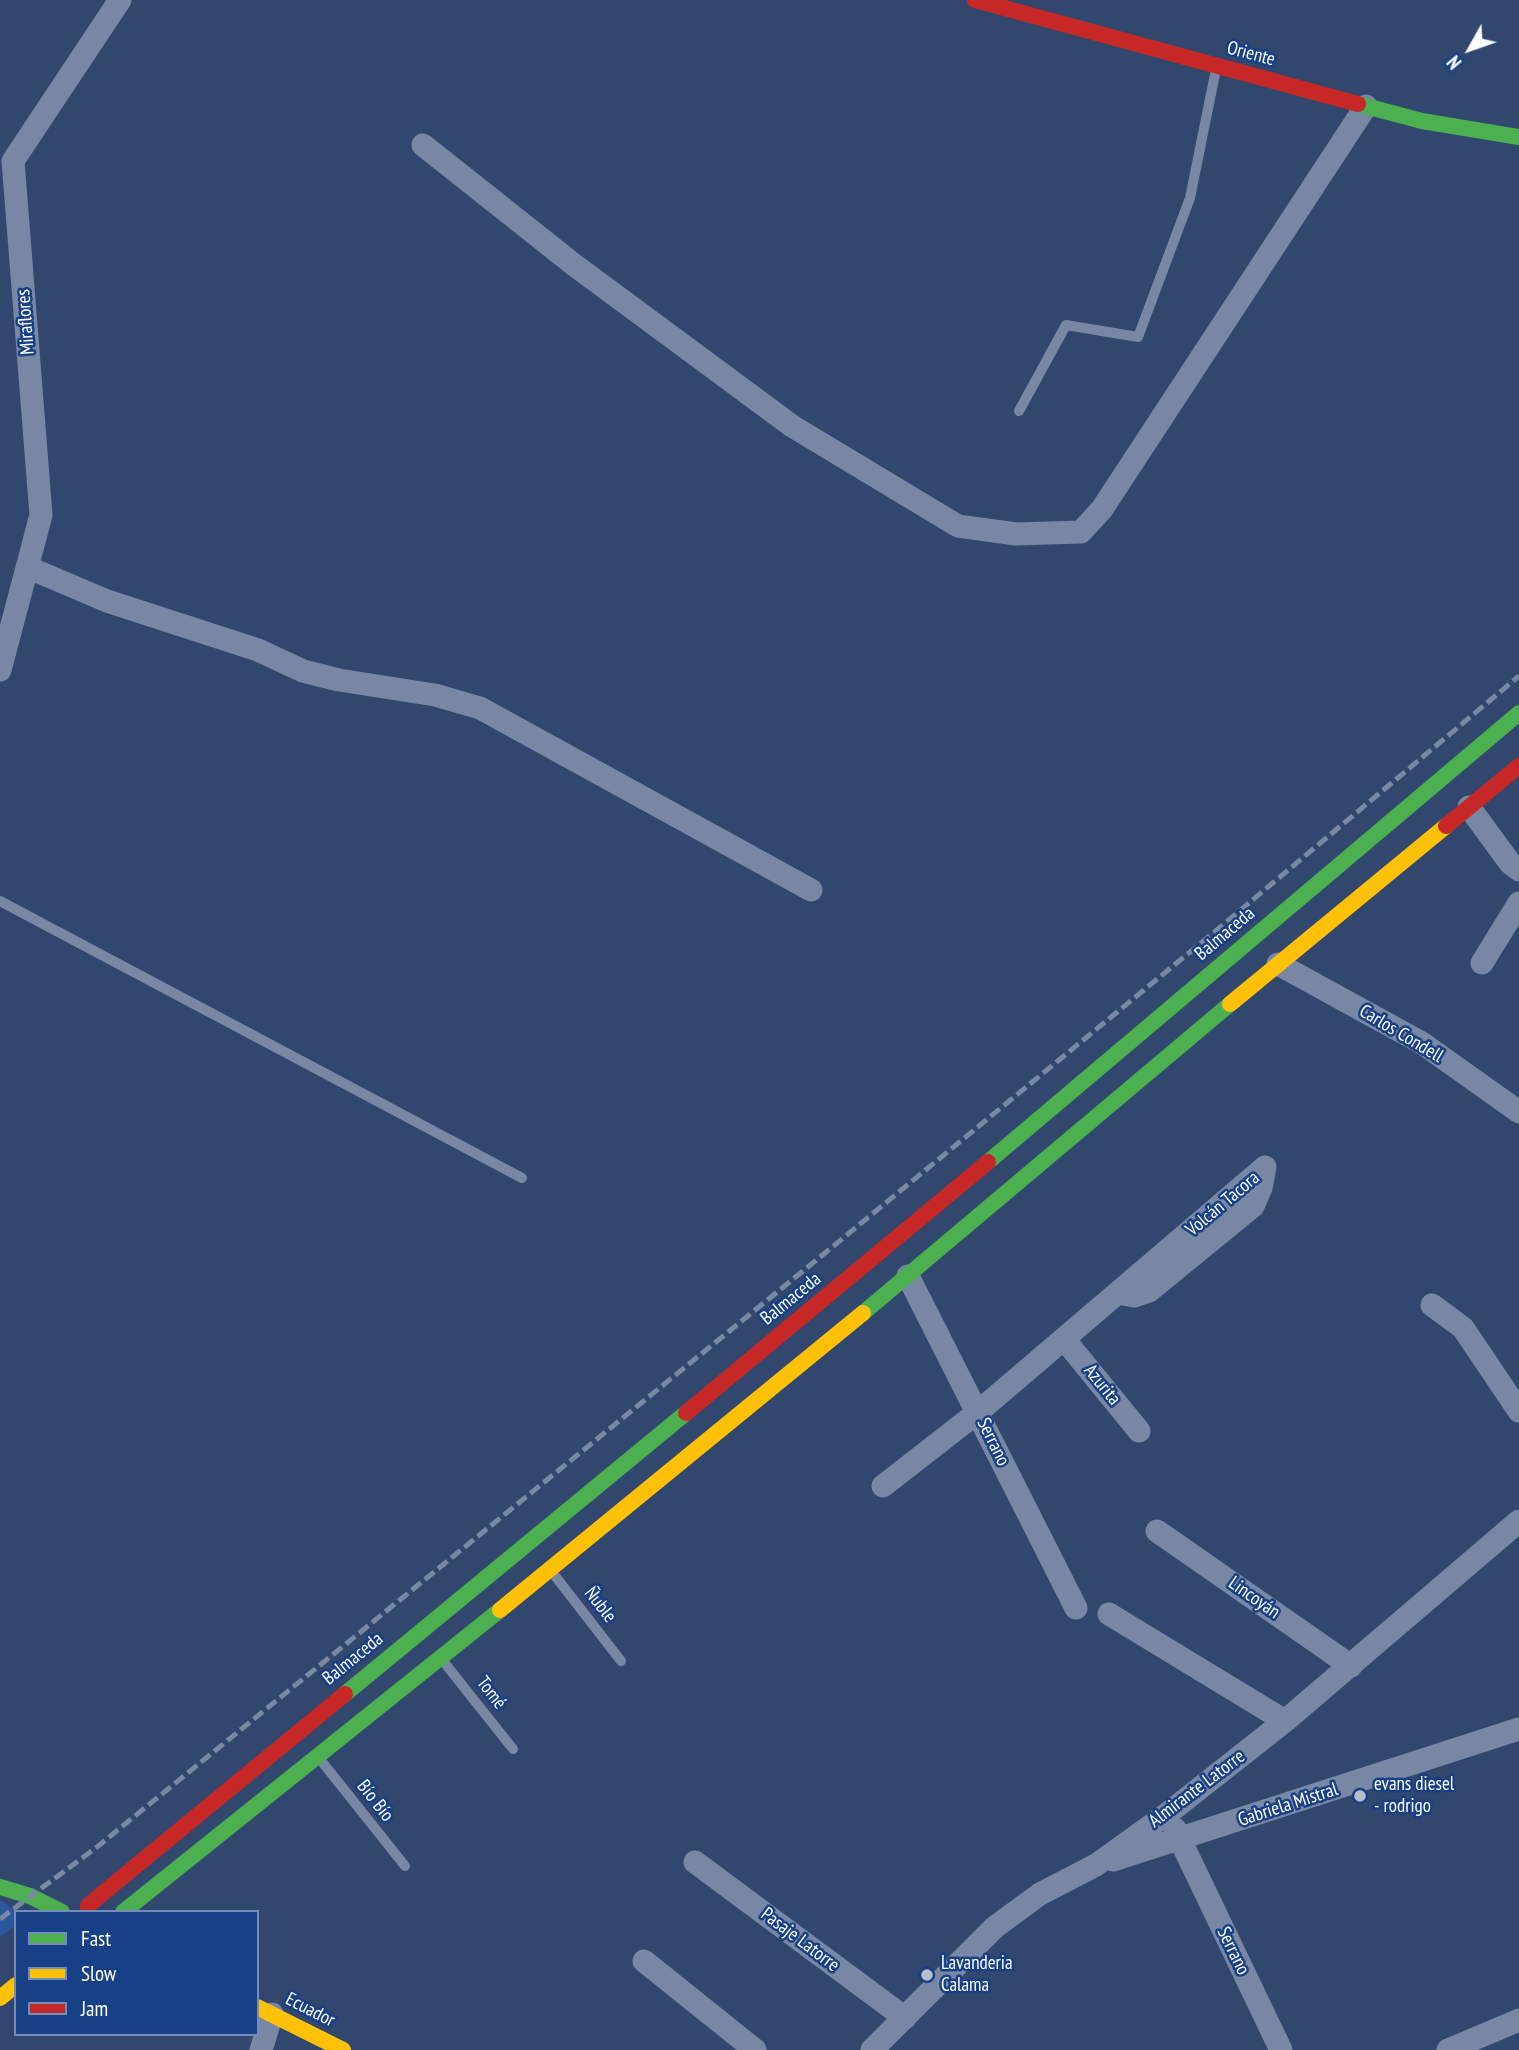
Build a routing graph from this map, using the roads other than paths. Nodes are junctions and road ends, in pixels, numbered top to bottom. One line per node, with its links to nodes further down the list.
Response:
1 (120, 0): 8 (street, Miraflores)
2 (975, 0): 3 (main road, Oriente)
3 (1217, 67): 4 (main road, Oriente); 7 (lane)
4 (1366, 106): 5 (main road, Oriente); 6 (street)
5 (1519, 137)
6 (423, 145)
7 (1018, 411)
8 (27, 567): 9 (street, Miraflores); 14 (street)
9 (0, 670)
10 (1519, 713): 48 (main road, Balmaceda)
11 (1519, 766): 12 (main road)
12 (1469, 807): 13 (street); 18 (main road)
13 (1519, 870)
14 (811, 890)
15 (0, 901): 20 (lane)
16 (1519, 903): 17 (street)
17 (1482, 963)
18 (1278, 964): 19 (street, Carlos Condell); 21 (main road)
19 (1519, 1112)
20 (522, 1178)
21 (908, 1276): 26 (street, Serrano); 31 (main road)
22 (1118, 1293): 22 (street, Volcán Tacora); 24 (street, Volcán Tacora)
23 (1432, 1305): 25 (street)
24 (1064, 1339): 26 (street, Volcán Tacora); 27 (street, Azurita)
25 (1519, 1411)
26 (978, 1412): 28 (street, Volcán Tacora); 32 (street, Serrano)
27 (1139, 1431)
28 (883, 1486)
29 (1519, 1521): 36 (street, Almirante Latorre)
30 (1157, 1531): 36 (street, Lincoyán)
31 (550, 1570): 34 (main road); 35 (lane, Ñuble)
32 (1076, 1608)
33 (1109, 1615): 37 (street)
34 (441, 1658): 39 (lane, Tomé); 40 (main road)
35 (621, 1661)
36 (1351, 1665): 37 (street, Almirante Latorre)
37 (1286, 1721): 41 (street, Almirante Latorre)
38 (1519, 1729): 42 (street, Gabriela Mistral)
39 (513, 1749)
40 (318, 1757): 45 (lane, Bío Bío); 49 (main road)
41 (1167, 1814): 42 (street, Serrano); 44 (street, Almirante Latorre)
42 (1181, 1840): 44 (street, Gabriela Mistral); 60 (street, Serrano)
43 (695, 1862): 54 (street, Pasaje Latorre)
44 (1096, 1865): 54 (street, Almirante Latorre)
45 (405, 1866)
46 (0, 1887): 47 (main road)
47 (58, 1910)
48 (89, 1910)
49 (126, 1910)
50 (644, 1961): 58 (street)
51 (14, 1987): 52 (main road)
52 (0, 1998)
53 (265, 2011): 56 (street); 57 (main road, Ecuador)
54 (905, 2018): 59 (street, Almirante Latorre)
55 (1519, 2020): 61 (street)
56 (261, 2050)
57 (343, 2050)
58 (755, 2050)
59 (872, 2050)
60 (1281, 2050)
61 (1448, 2050)

